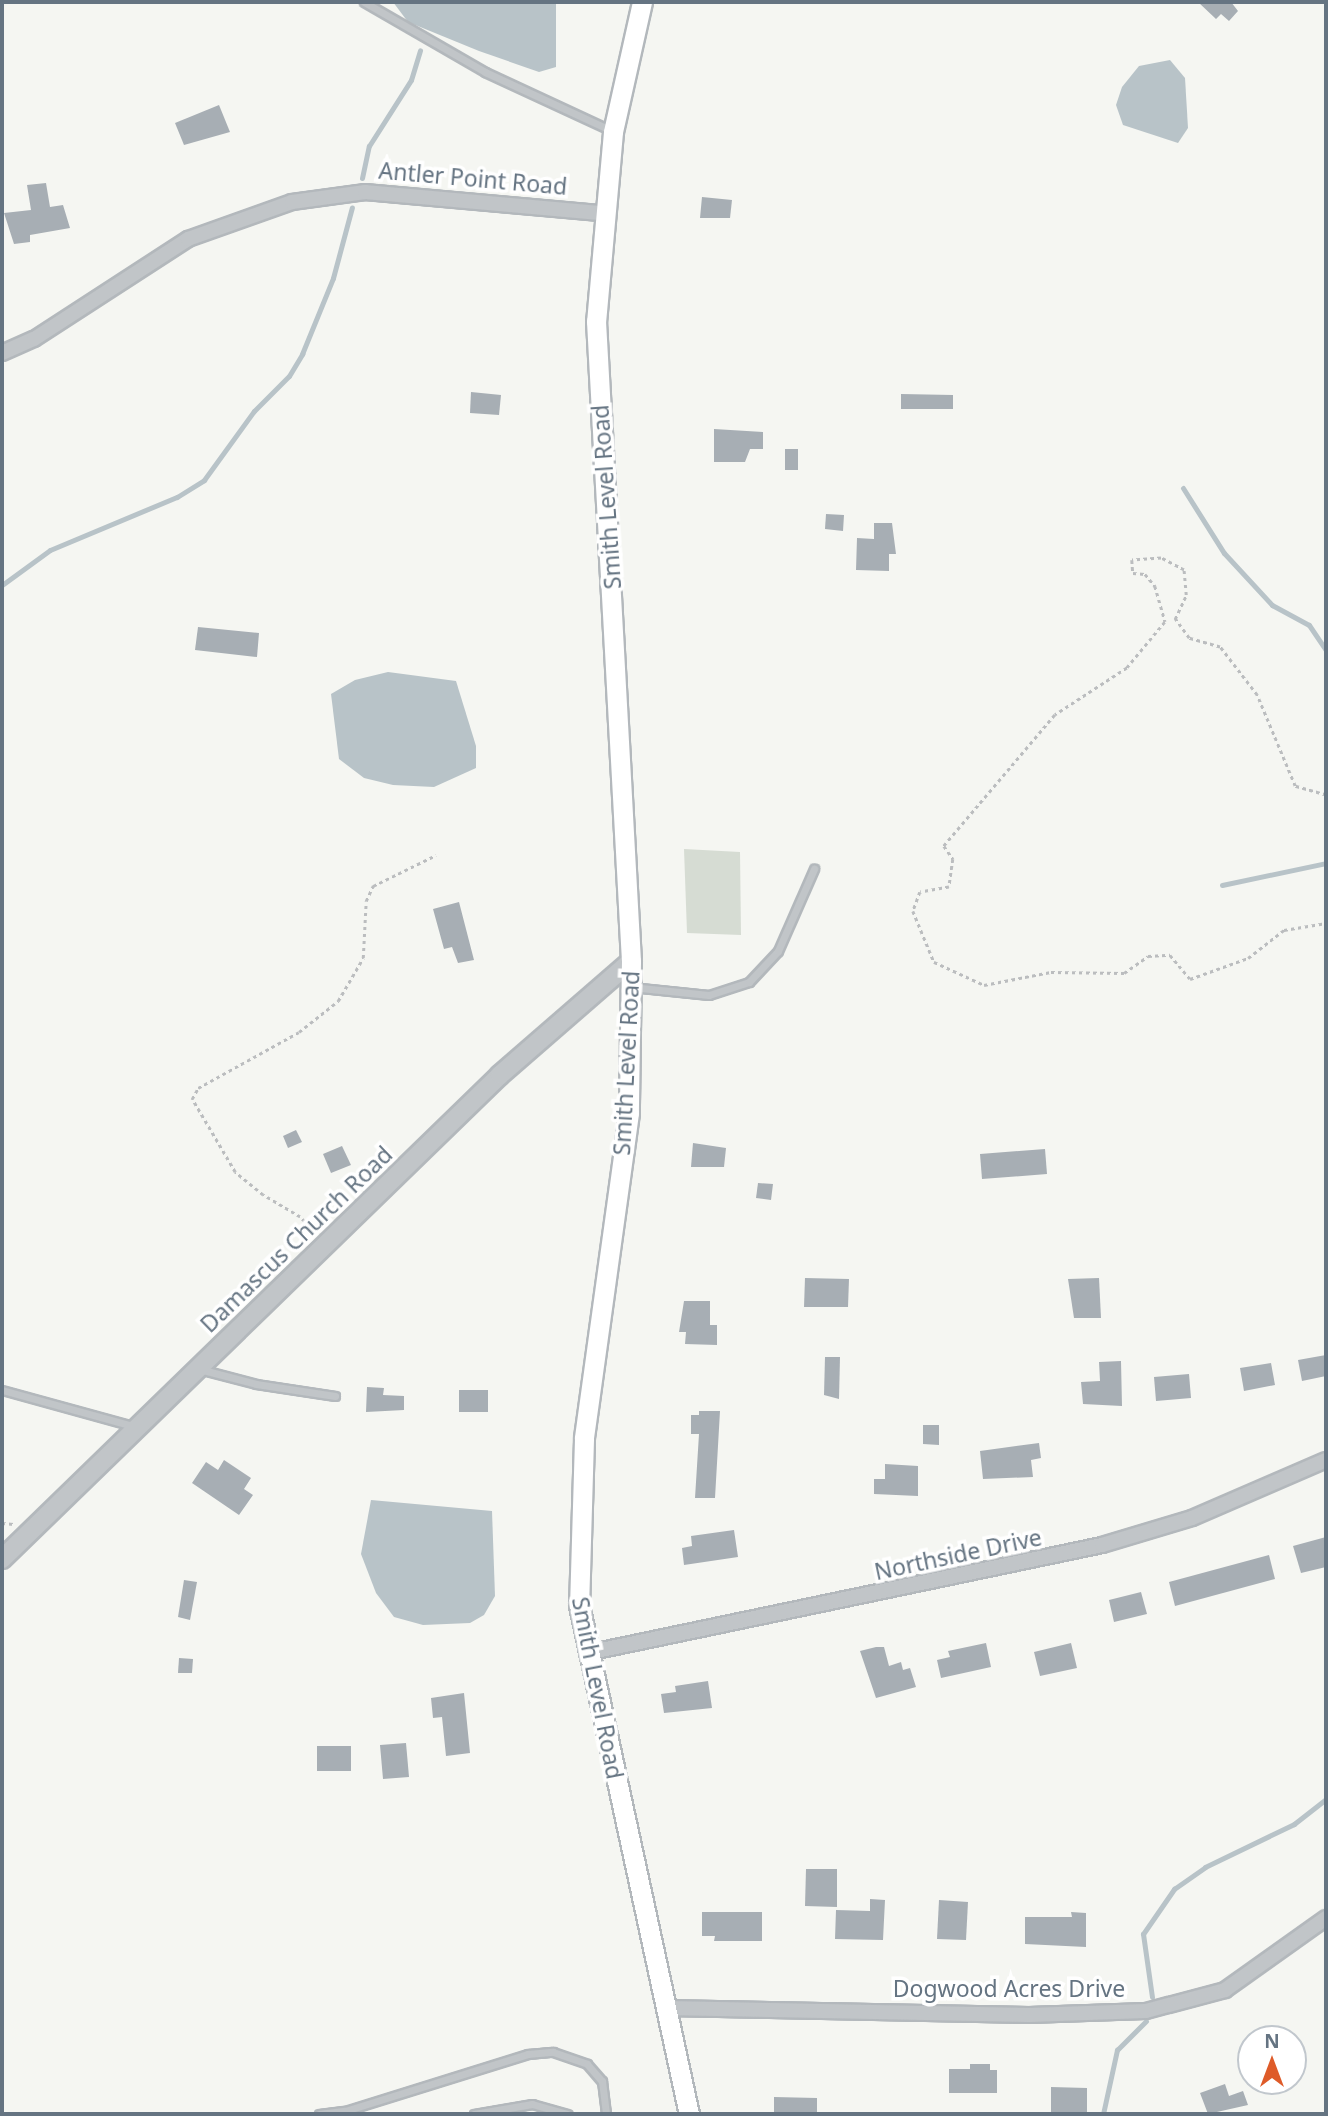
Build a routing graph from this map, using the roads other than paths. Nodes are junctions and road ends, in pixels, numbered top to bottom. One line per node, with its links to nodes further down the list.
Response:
1 (364, 2): 3 (lane)
2 (642, 2): 3 (main road, Smith Level Road)
3 (612, 132): 4 (main road, Smith Level Road)
4 (602, 213): 5 (street, Antler Point Road); 7 (main road, Smith Level Road)
5 (2, 353)
6 (814, 869): 8 (lane)
7 (631, 961): 8 (main road, Smith Level Road); 9 (street, Damascus Church Road)
8 (631, 987): 15 (main road, Smith Level Road)
9 (198, 1368): 11 (lane); 12 (street, Damascus Church Road)
10 (2, 1390): 12 (lane)
11 (335, 1396)
12 (138, 1427): 14 (street, Damascus Church Road)
13 (1326, 1460): 15 (street, Northside Drive)
14 (2, 1559)
15 (587, 1653): 17 (main road, Smith Level Road)
16 (1326, 1918): 17 (street, Dogwood Acres Drive)
17 (666, 2008): 22 (main road, Smith Level Road)
18 (319, 2114): 21 (lane)
19 (474, 2114): 20 (lane)
20 (568, 2114)
21 (606, 2114)
22 (689, 2114)

